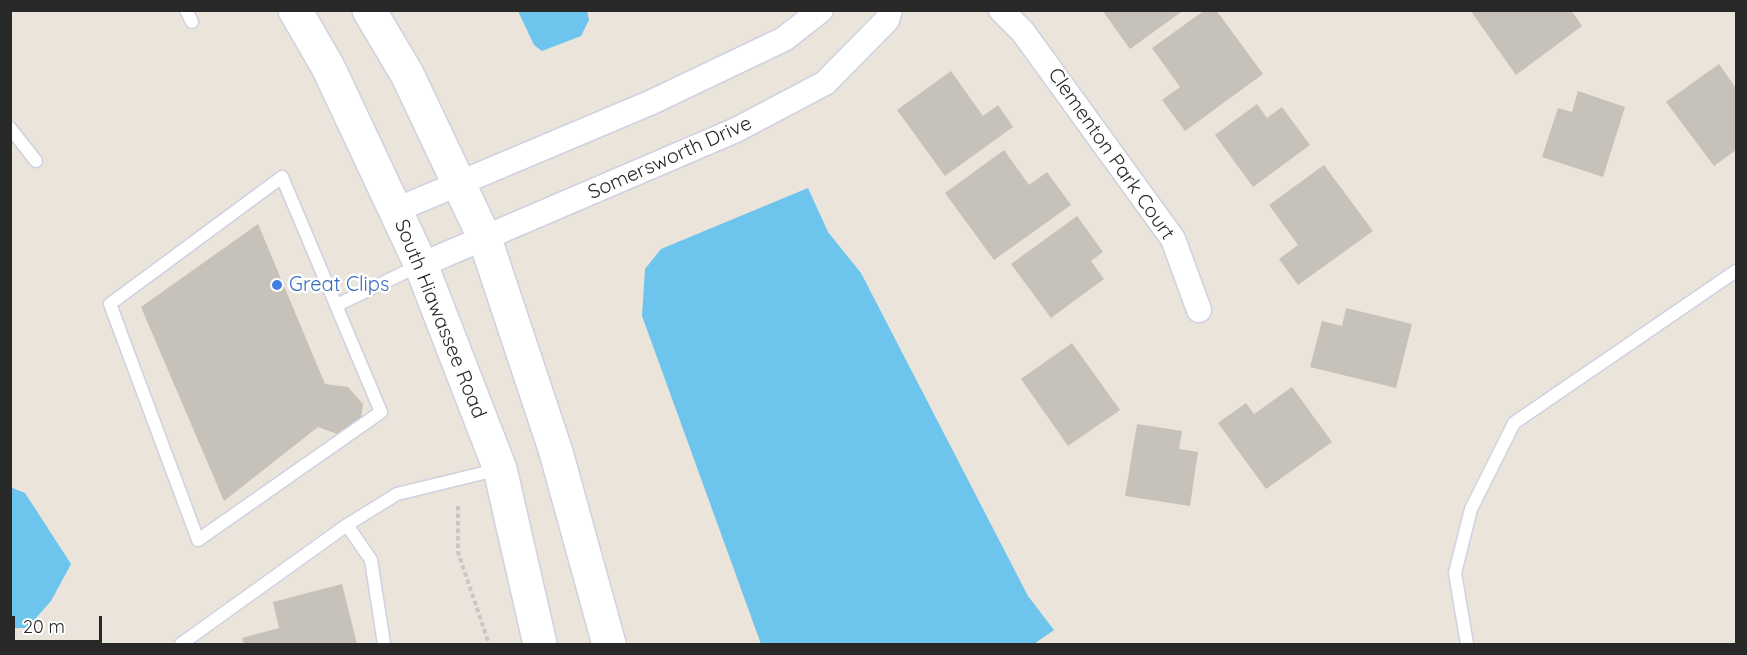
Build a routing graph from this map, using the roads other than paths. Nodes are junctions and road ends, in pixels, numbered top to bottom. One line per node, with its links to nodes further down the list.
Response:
1 (295, 10): 9 (street, South Hiawassee Road)
2 (369, 10): 8 (street)
3 (821, 10): 8 (street)
4 (890, 10): 10 (street, Somersworth Drive)
5 (1001, 10): 14 (street, Clementon Park Court)
6 (10, 128): 7 (lane)
7 (36, 161)
8 (458, 183): 9 (street); 10 (street)
9 (396, 210): 11 (street, South Hiawassee Road)
10 (484, 239): 11 (street, Somersworth Drive); 20 (street)
11 (421, 265): 13 (lane); 15 (street, South Hiawassee Road)
12 (1737, 271): 21 (lane)
13 (338, 305): 13 (lane)
14 (1199, 310)
15 (500, 470): 16 (lane); 19 (street, South Hiawassee Road)
16 (347, 525): 17 (lane); 18 (lane)
17 (181, 645)
18 (384, 645)
19 (540, 645)
20 (609, 645)
21 (1467, 645)

